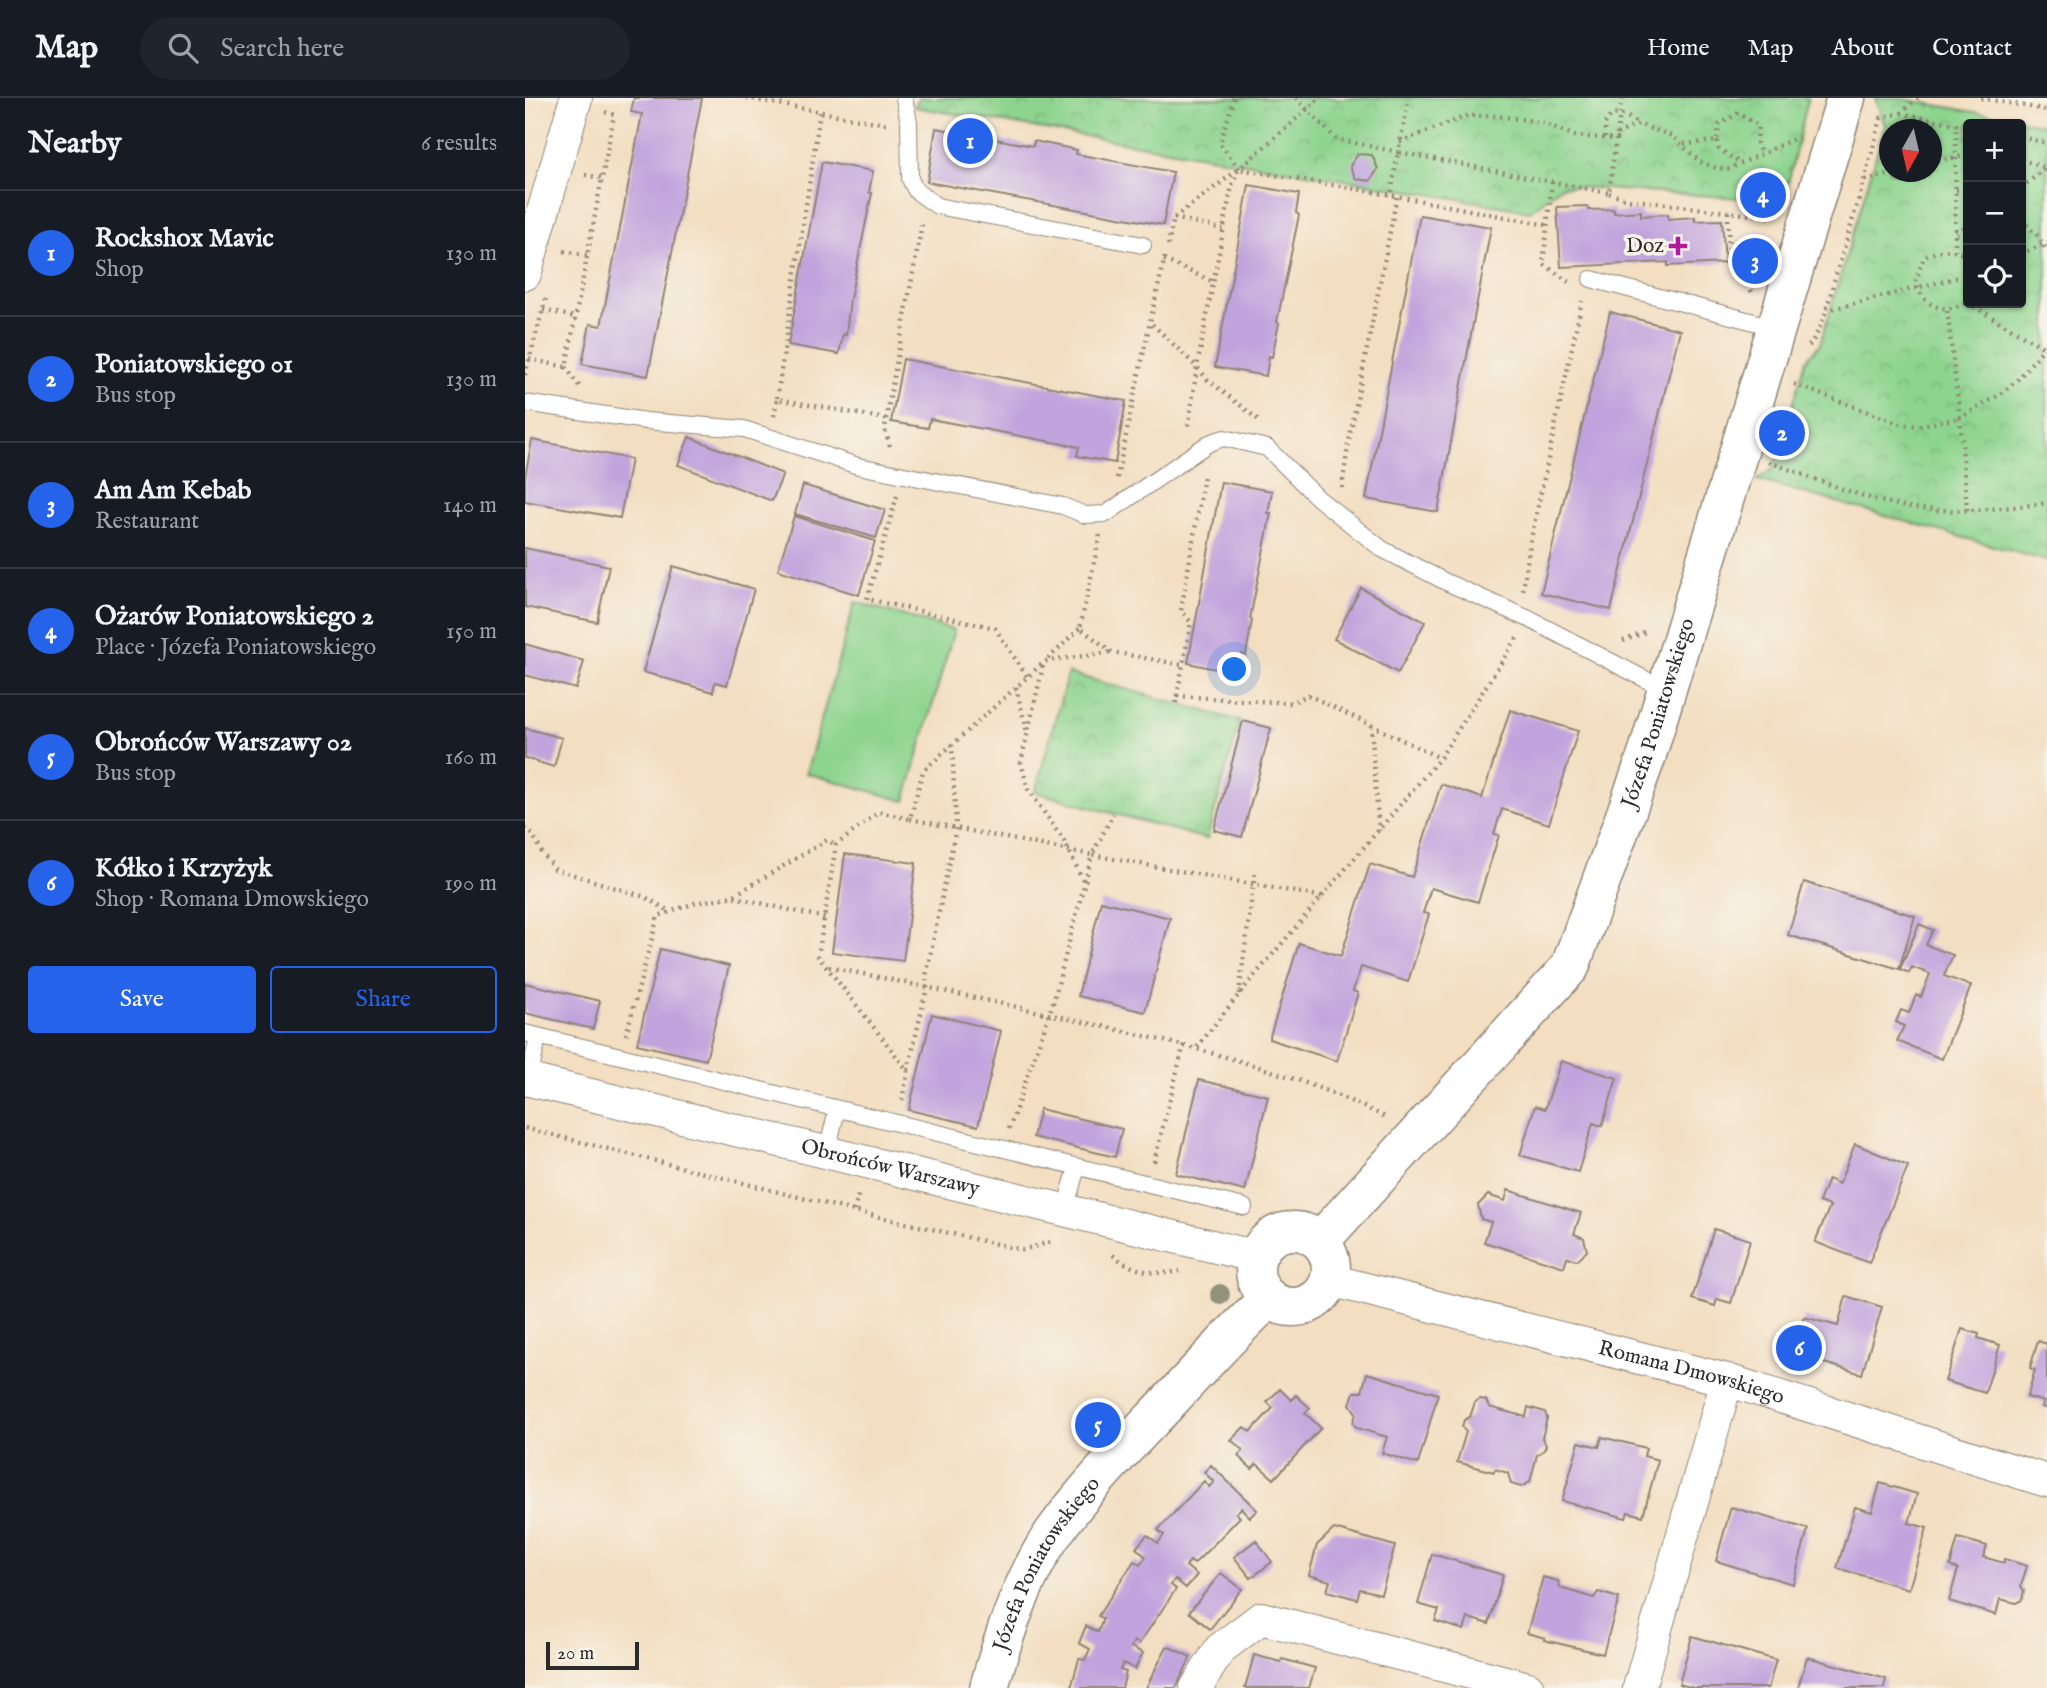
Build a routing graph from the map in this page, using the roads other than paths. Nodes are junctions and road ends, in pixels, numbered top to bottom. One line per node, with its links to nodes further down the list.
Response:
1 (904, 98): 4 (lane)
2 (1846, 98): 7 (street, Józefa Poniatowskiego)
3 (587, 104): 5 (street)
4 (1143, 245)
5 (525, 274)
6 (1584, 286): 7 (lane)
7 (1763, 324): 9 (street, Józefa Poniatowskiego)
8 (525, 403): 9 (lane)
9 (1653, 683): 17 (street, Józefa Poniatowskiego)
10 (532, 1035): 11 (lane); 12 (lane)
11 (527, 1079): 13 (street, Obrońców Warszawy)
12 (837, 1109): 13 (lane); 14 (lane)
13 (827, 1152): 16 (street, Obrońców Warszawy)
14 (1077, 1167): 15 (lane); 16 (lane)
15 (1244, 1207)
16 (1062, 1225): 18 (street, Obrońców Warszawy)
17 (1320, 1241): 18 (street); 19 (street)
18 (1257, 1257): 20 (street)
19 (1330, 1280): 20 (street); 21 (street, Romana Dmowskiego)
20 (1269, 1298): 23 (street, Józefa Poniatowskiego)
21 (1727, 1380): 22 (street, Romana Dmowskiego); 26 (street)
22 (2047, 1481)
23 (989, 1688)
24 (1196, 1688): 25 (street)
25 (1528, 1688)
26 (1639, 1688)

